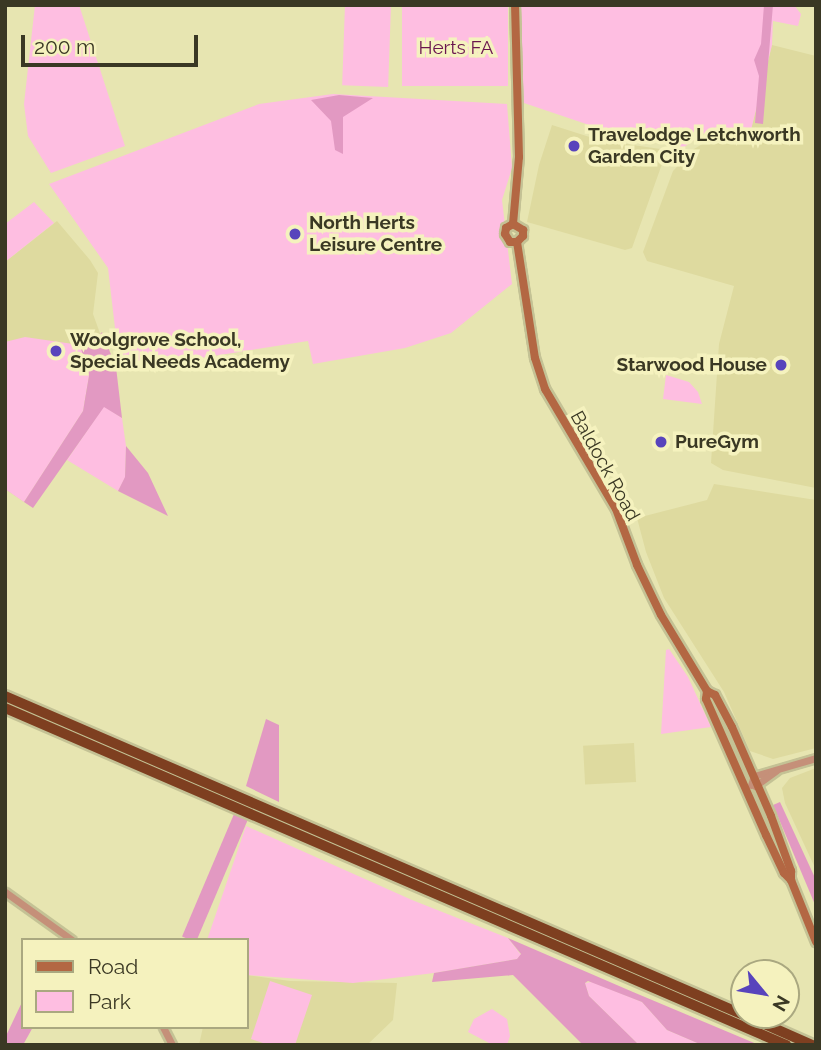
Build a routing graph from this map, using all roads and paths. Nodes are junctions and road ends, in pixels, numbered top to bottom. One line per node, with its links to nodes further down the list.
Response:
1 (514, 5): 2 (main road, Baldock Road)
2 (707, 691): 7 (main road, Baldock Road); 8 (main road, Baldock Road)
3 (5, 696): 12 (highway)
4 (5, 708): 16 (highway)
5 (816, 758): 6 (street)
6 (776, 771): 7 (street); 8 (street)
7 (754, 776): 8 (main road, Baldock Road)
8 (752, 786): 11 (main road, Baldock Road)
9 (5, 892): 10 (street)
10 (69, 938)
11 (816, 942)
12 (730, 1009)
13 (164, 1029): 15 (street)
14 (776, 1029): 17 (highway)
15 (172, 1045)
16 (786, 1045)
17 (812, 1045)

